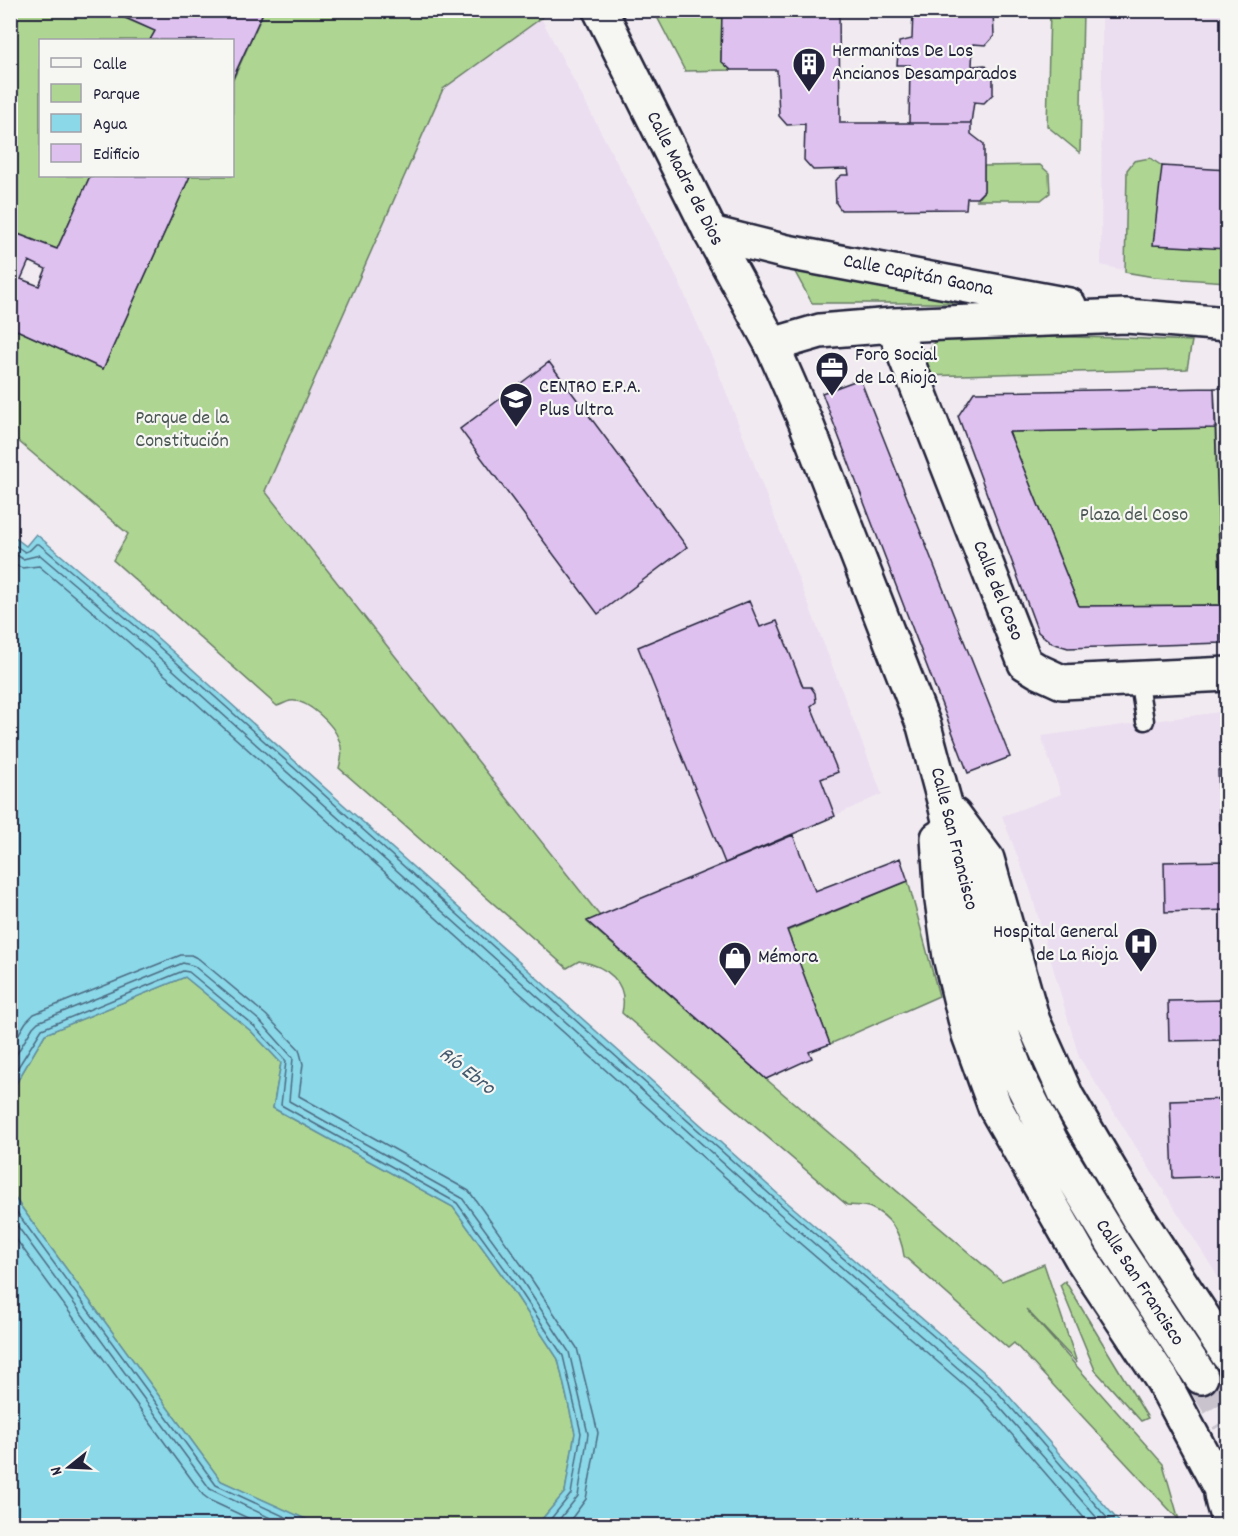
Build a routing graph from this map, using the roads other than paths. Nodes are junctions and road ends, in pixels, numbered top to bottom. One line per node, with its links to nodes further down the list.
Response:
1 (600, 10): 2 (main road, Calle Madre de Dios)
2 (711, 233): 3 (main road, Calle Capitán Gaona); 6 (main road, Calle Madre de Dios)
3 (1126, 316): 4 (main road, Calle Capitán Gaona); 5 (main road, Calle Capitán Gaona)
4 (1227, 324)
5 (893, 325): 6 (main road, Calle Capitán Gaona); 8 (main road, Calle del Coso)
6 (772, 345): 10 (main road, Calle San Francisco)
7 (1227, 674): 8 (main road, Calle del Coso)
8 (1138, 678): 9 (lane)
9 (1145, 721)
10 (945, 804): 11 (main road); 12 (main road, Calle San Francisco); 14 (main road)
11 (1227, 1355)
12 (1201, 1377)
13 (1227, 1454): 14 (main road)
14 (1221, 1509)

